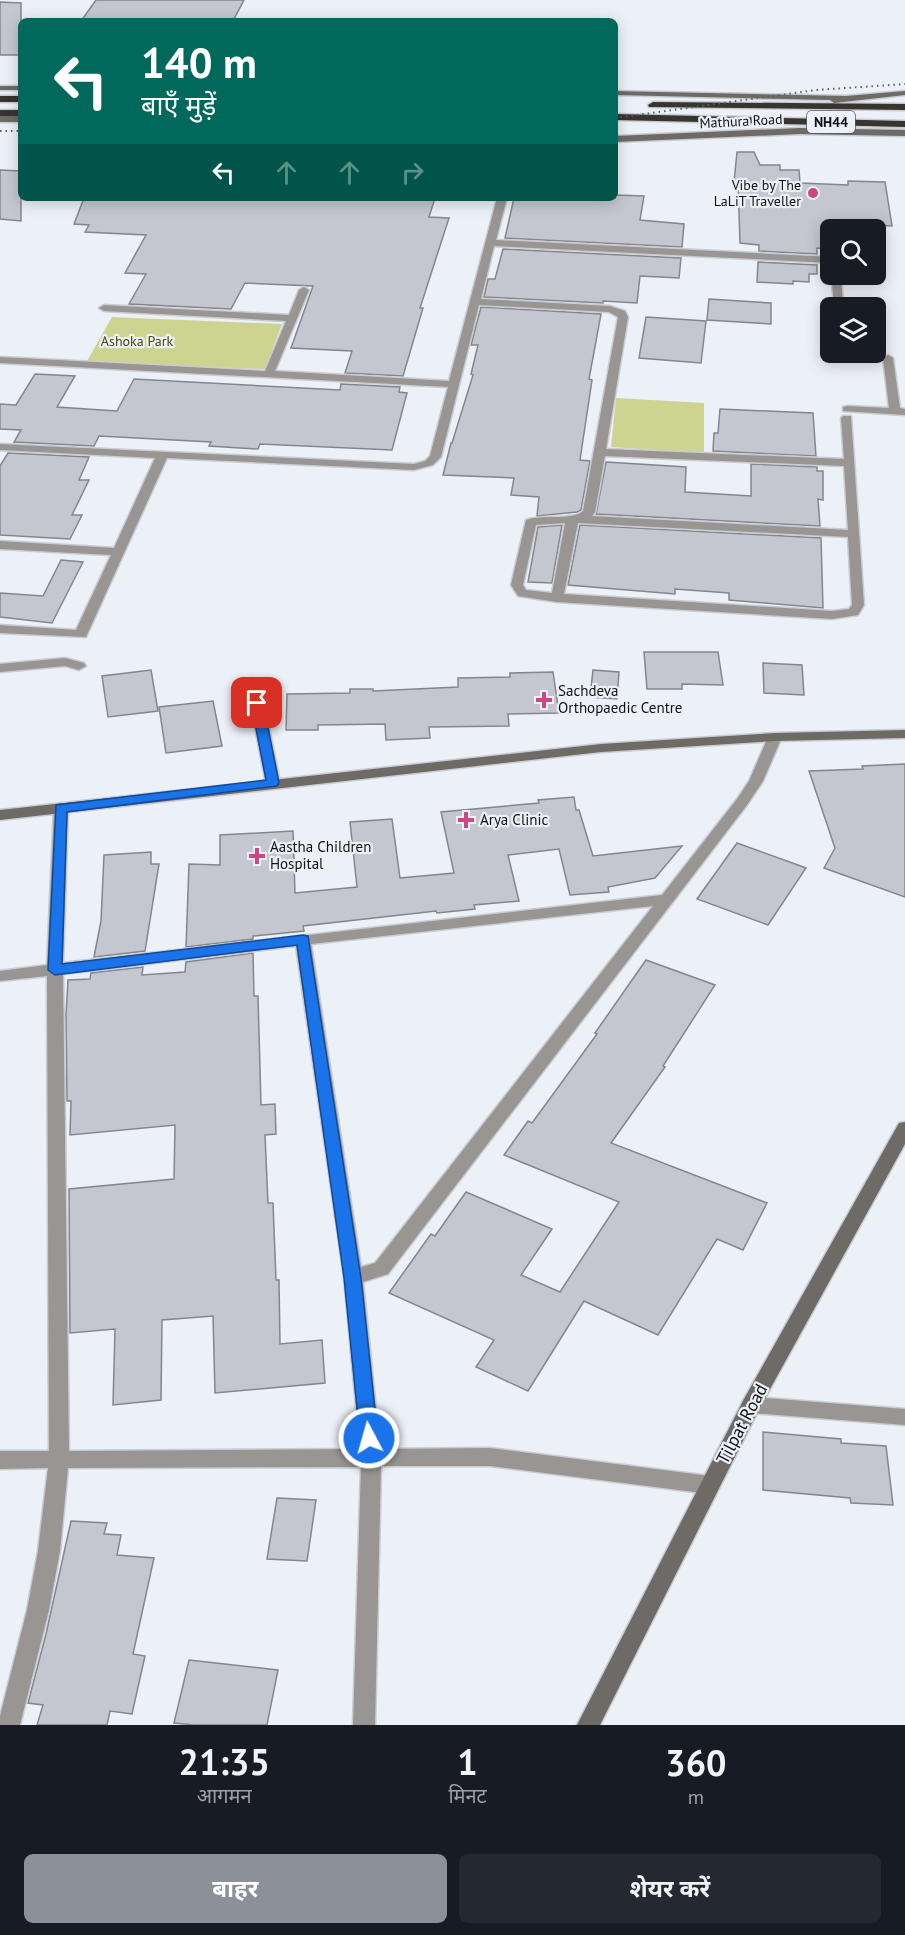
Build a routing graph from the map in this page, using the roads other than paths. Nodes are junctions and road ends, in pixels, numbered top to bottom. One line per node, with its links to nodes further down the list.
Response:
1 (0, 88): 2 (street)
2 (18, 88)
3 (618, 93): 5 (street)
4 (905, 93): 5 (street, Mathura Road)
5 (843, 98): 9 (street, Mathura Road)
6 (0, 99): 7 (highway)
7 (18, 99)
8 (636, 105): 9 (highway, Mathura Road / NH44)
9 (811, 107): 10 (highway, Mathura Road / NH44)
10 (905, 107)
11 (0, 113): 12 (highway)
12 (18, 113)
13 (618, 117): 16 (highway, Mathura Road / NH44)
14 (0, 119): 15 (street)
15 (18, 119)
16 (757, 120): 17 (highway, Mathura Road / NH44); 18 (street)
17 (905, 124)
18 (618, 129)
19 (905, 133): 20 (street, Mathura Road)
20 (618, 139)
21 (501, 201): 22 (street)
22 (491, 243): 23 (street); 25 (street)
23 (820, 258)
24 (304, 290): 27 (street)
25 (475, 302): 31 (street); 34 (street)
26 (104, 308): 27 (street)
27 (293, 318): 30 (street)
28 (888, 358): 32 (street)
29 (0, 360): 30 (street)
30 (269, 374): 31 (street)
31 (453, 384): 35 (street)
32 (900, 411): 36 (street)
33 (0, 447): 35 (street)
34 (600, 452): 36 (street); 37 (street)
35 (162, 456): 40 (street)
36 (850, 463): 38 (street)
37 (577, 520): 38 (street); 41 (street); 41 (street)
38 (854, 534): 41 (street)
39 (0, 545): 40 (street)
40 (118, 552): 42 (street)
41 (557, 598)
42 (0, 628)
43 (79, 666): 44 (street)
44 (0, 668)
45 (253, 682): 48 (street)
46 (905, 734): 47 (street)
47 (775, 737): 48 (street); 51 (street)
48 (273, 783): 49 (street)
49 (61, 808): 50 (street); 53 (street)
50 (0, 815)
51 (666, 900): 52 (street); 56 (street)
52 (303, 940): 53 (street); 56 (street)
53 (55, 970): 54 (street); 60 (street)
54 (0, 976)
55 (905, 1128): 57 (street, Tilpat Road)
56 (353, 1278): 59 (street)
57 (751, 1405): 58 (street); 62 (street, Tilpat Road)
58 (905, 1417)
59 (371, 1458): 60 (street); 62 (street); 64 (street)
60 (59, 1459): 61 (street); 63 (street)
61 (0, 1460)
62 (710, 1485): 65 (street, Tilpat Road)
63 (9, 1725)
64 (364, 1725)
65 (588, 1725)

